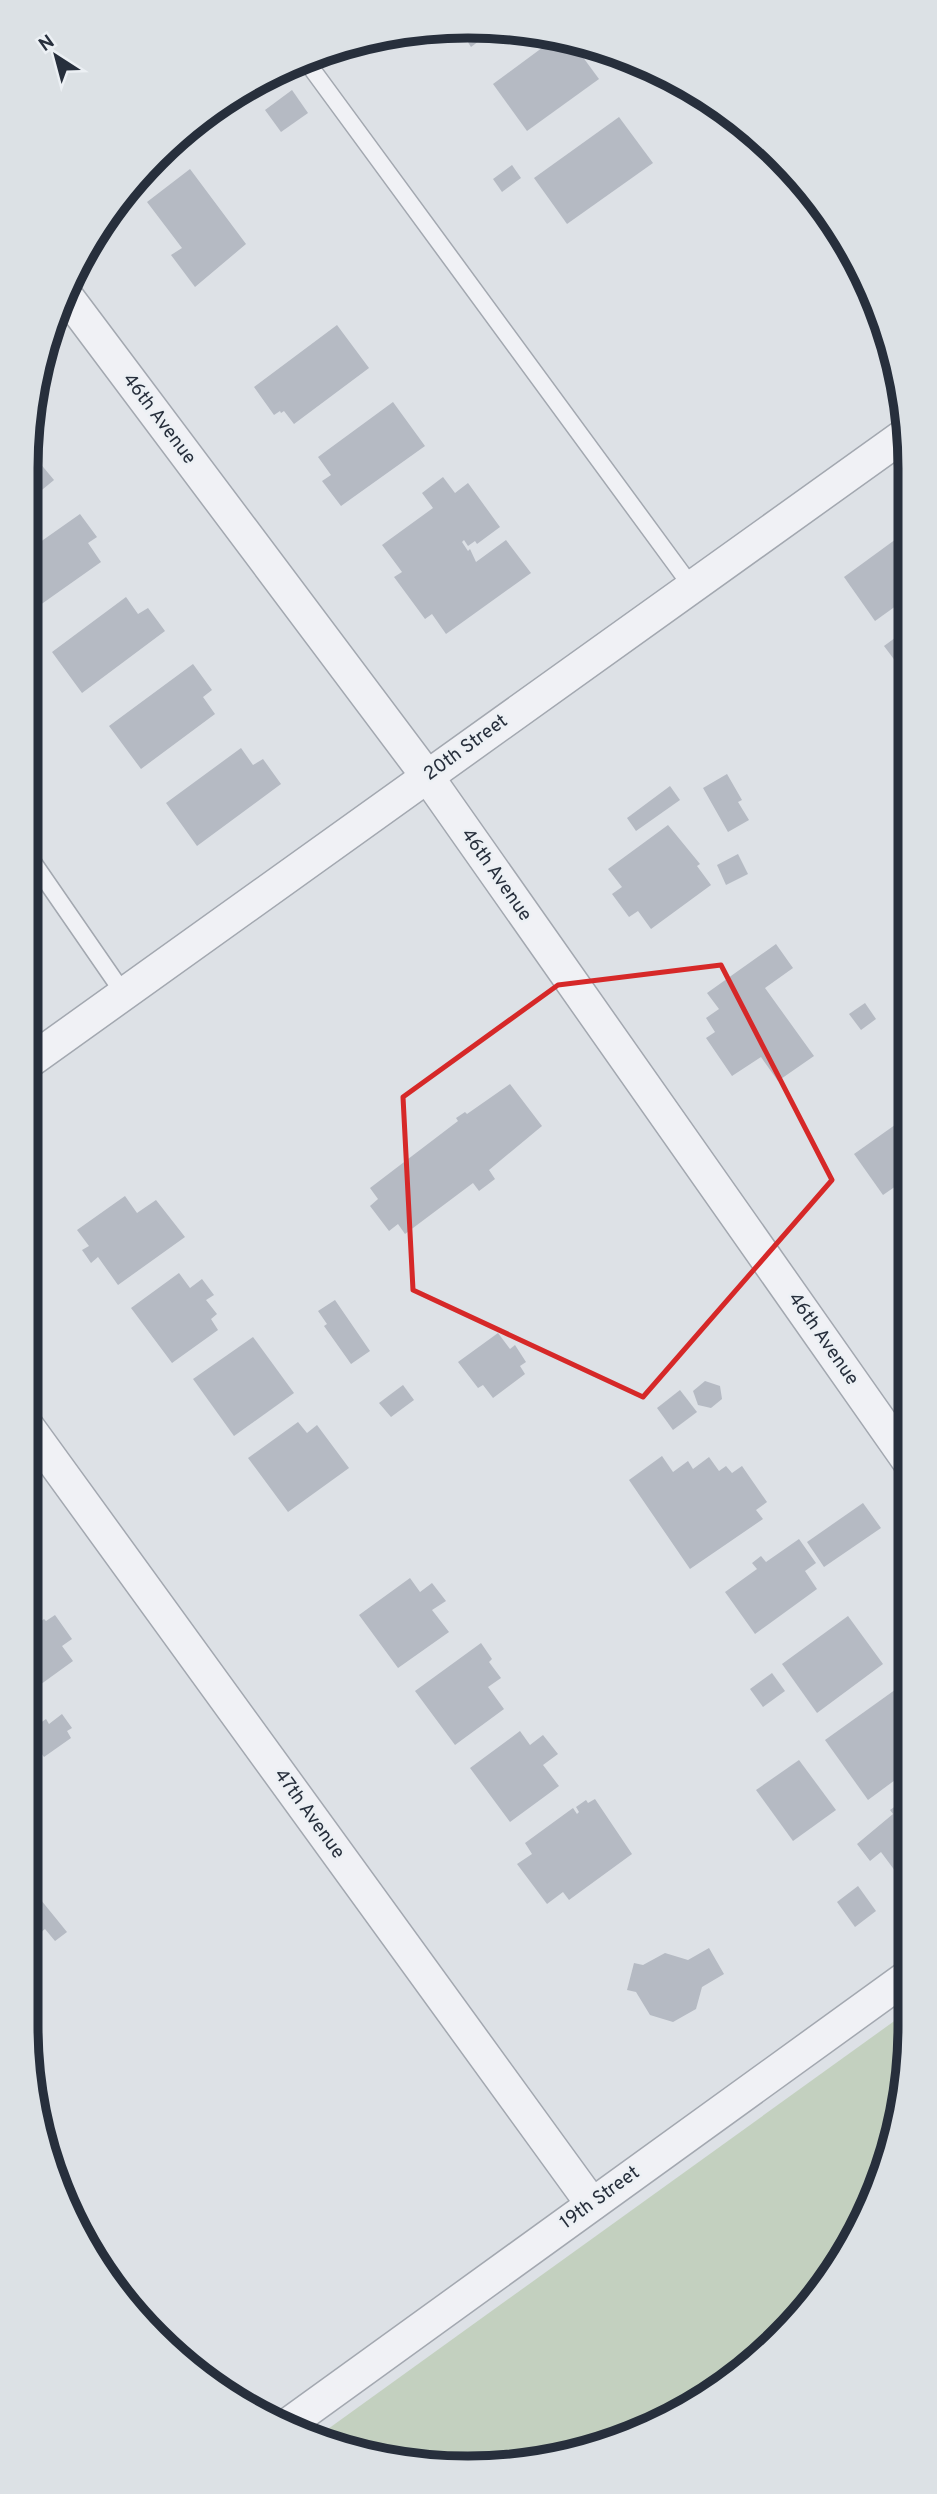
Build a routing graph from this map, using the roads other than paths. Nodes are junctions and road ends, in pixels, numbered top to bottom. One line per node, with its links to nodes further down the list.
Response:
1 (311, 68): 4 (lane)
2 (72, 303): 5 (street, 46th Avenue)
3 (898, 439): 4 (street, 20th Street)
4 (692, 587): 5 (street, 20th Street)
5 (427, 776): 7 (street, 20th Street); 10 (street, 46th Avenue)
6 (38, 869): 7 (lane)
7 (124, 994): 8 (street, 20th Street)
8 (38, 1055)
9 (38, 1441): 12 (street, 47th Avenue)
10 (898, 1446)
11 (898, 1983): 12 (street, 19th Street)
12 (593, 2204): 13 (street, 19th Street)
13 (295, 2419)

